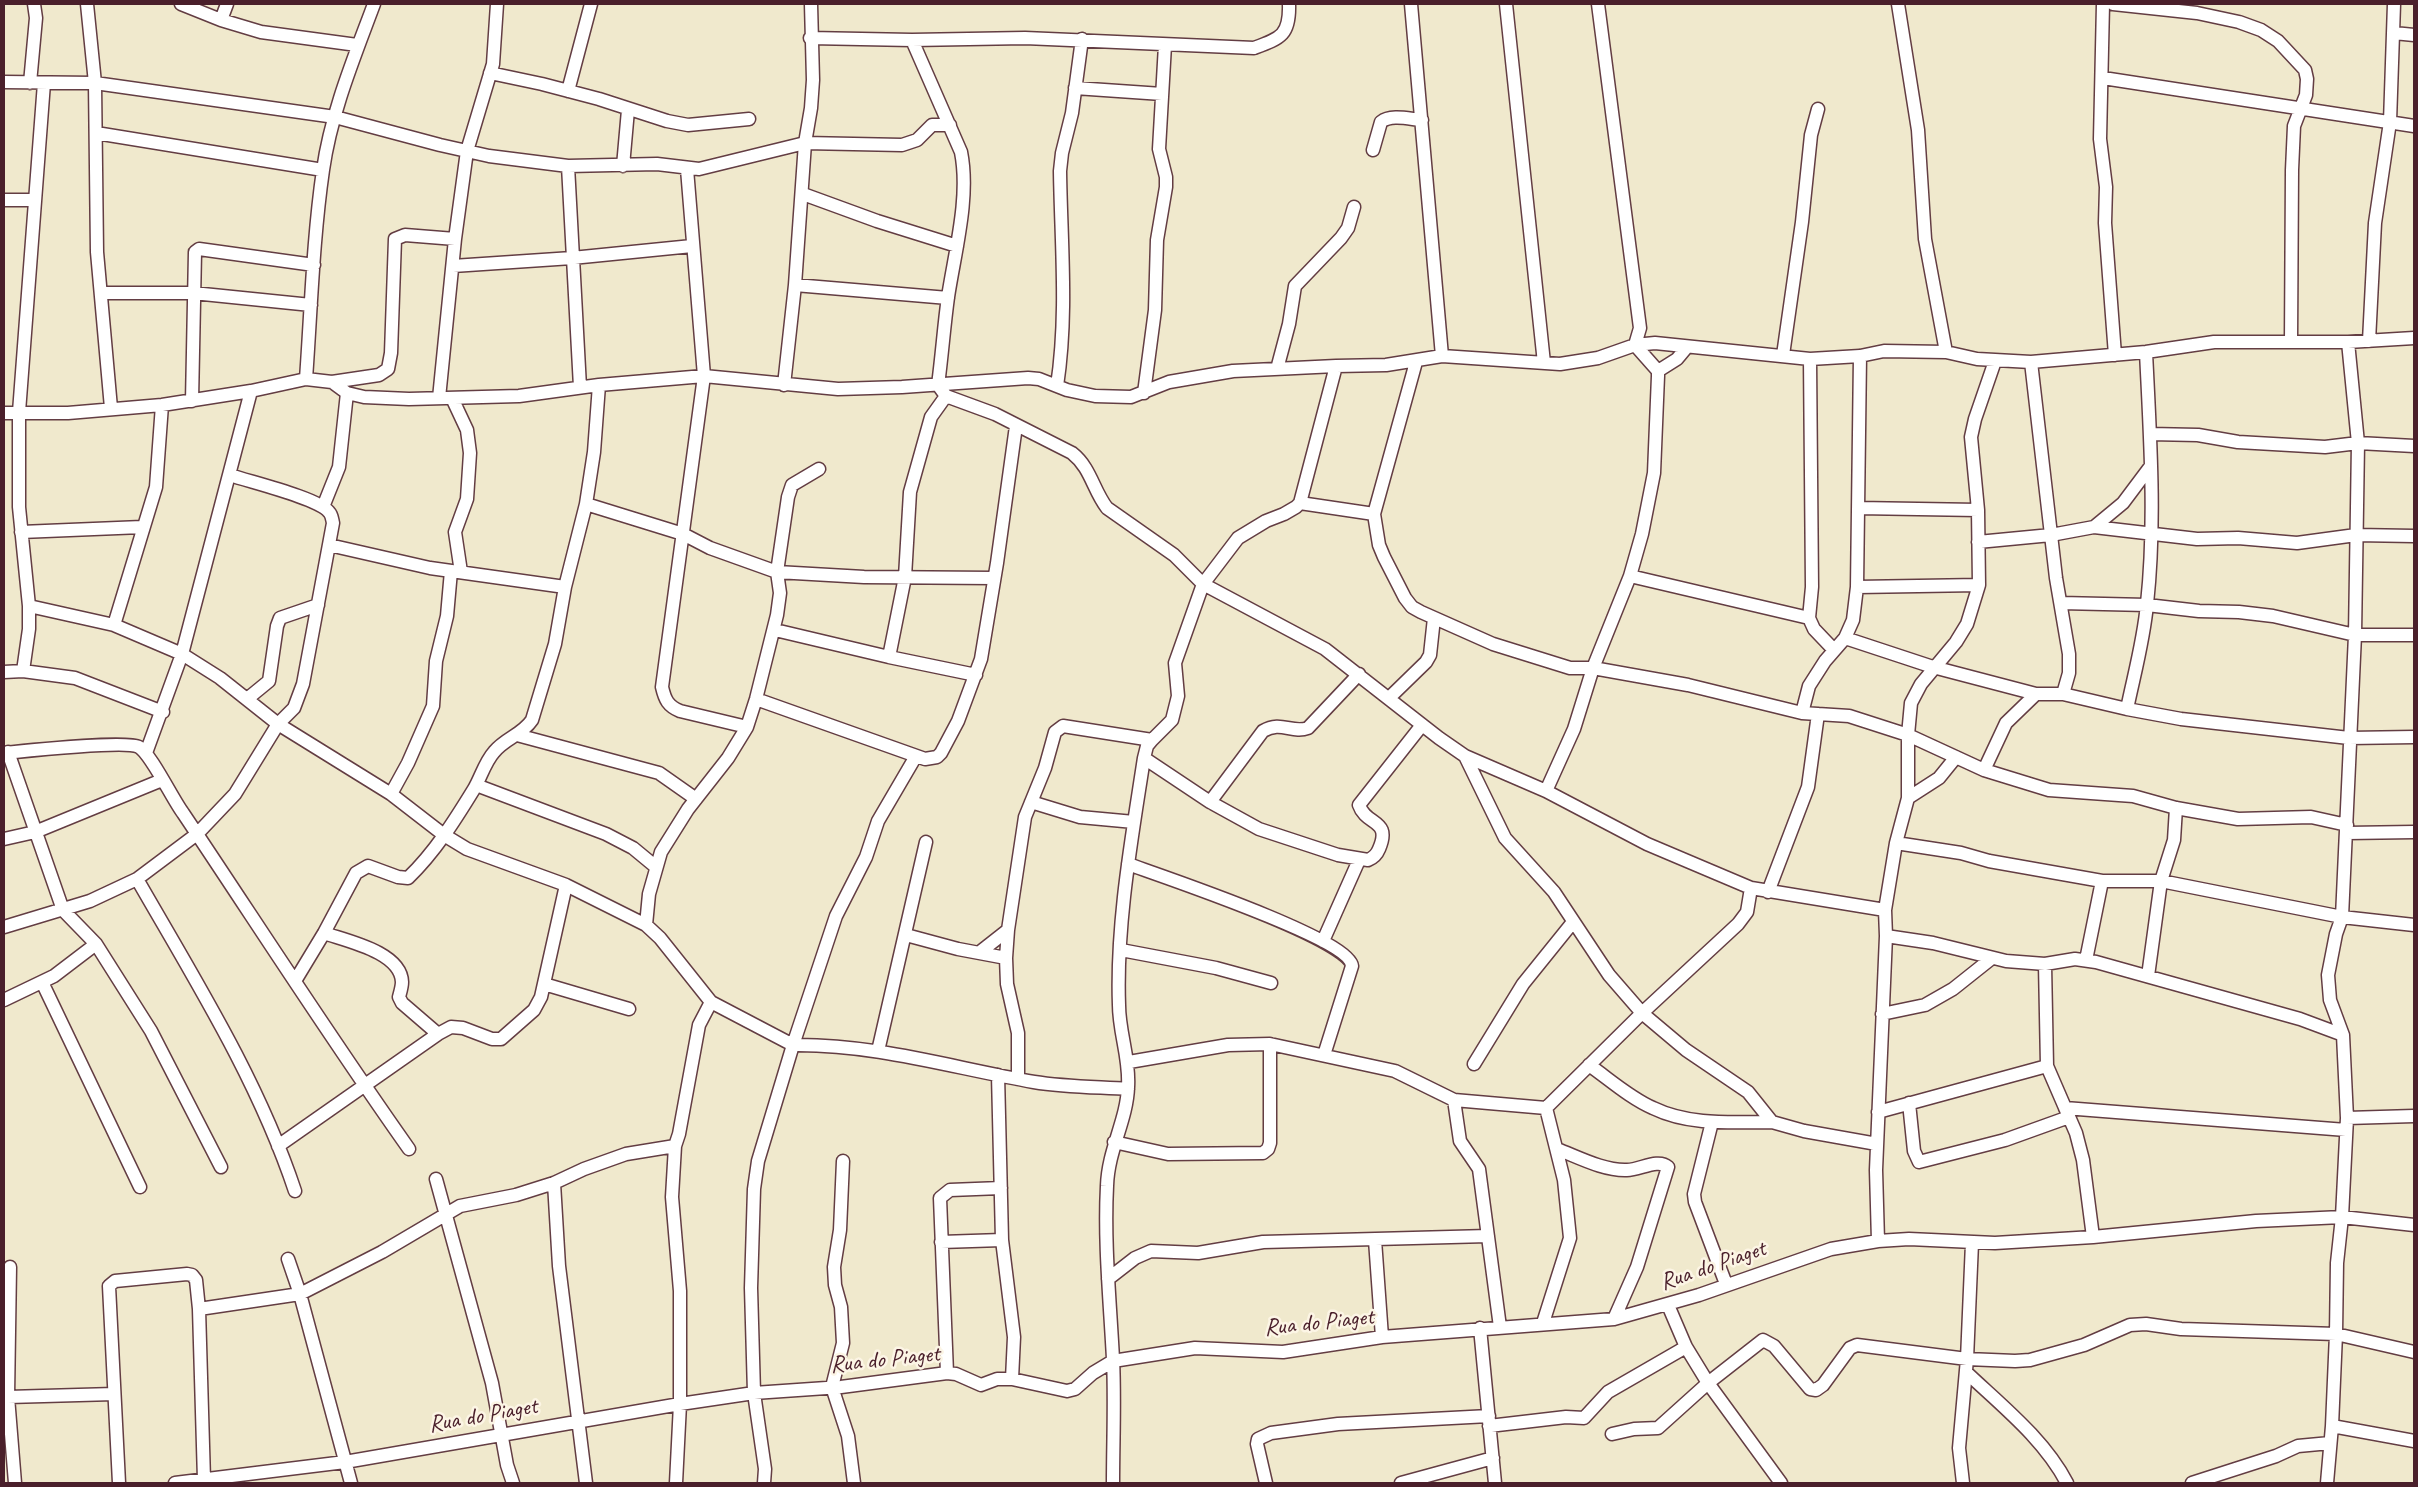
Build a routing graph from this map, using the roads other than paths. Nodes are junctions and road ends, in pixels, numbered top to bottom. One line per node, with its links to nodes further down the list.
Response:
1 (34, 4): 28 (street)
2 (87, 4): 30 (street)
3 (181, 4): 17 (street)
4 (227, 4): 17 (street)
5 (374, 4): 23 (street)
6 (498, 4): 25 (street)
7 (591, 4): 32 (street)
8 (810, 4): 20 (street)
9 (1289, 4): 24 (street)
10 (1411, 4): 39 (street)
11 (1506, 4): 84 (street)
12 (1598, 4): 66 (street)
13 (1898, 4): 74 (street)
14 (2103, 4): 26 (street)
15 (2113, 4): 35 (street)
16 (2394, 4): 18 (street)
17 (221, 20): 23 (street)
18 (2394, 33): 19 (street); 40 (street)
19 (2414, 36)
20 (810, 38): 22 (street); 44 (street)
21 (1082, 39): 22 (street); 24 (street); 31 (street)
22 (912, 40): 41 (street)
23 (357, 45): 37 (street)
24 (1165, 45): 33 (street)
25 (490, 73): 32 (street); 46 (street)
26 (2103, 78): 35 (street); 76 (street)
27 (4, 82): 28 (street)
28 (30, 83): 29 (street)
29 (44, 83): 30 (street); 53 (street)
30 (95, 83): 37 (street); 43 (street)
31 (1075, 88): 33 (street); 94 (street)
32 (568, 91): 36 (street)
33 (1162, 94): 98 (street)
34 (1818, 109): 78 (street)
35 (2300, 109): 40 (street); 69 (street)
36 (628, 110): 38 (street); 48 (street)
37 (335, 116): 46 (street); 50 (street)
38 (749, 119)
39 (1422, 120): 45 (street); 77 (street)
40 (2390, 122): 42 (street); 68 (street)
41 (950, 125): 44 (street); 57 (street)
42 (2414, 126)
43 (96, 132): 50 (street); 62 (street)
44 (805, 143): 49 (street); 51 (street)
45 (1373, 150)
46 (467, 151): 47 (street); 55 (street)
47 (568, 166): 48 (street); 58 (street)
48 (623, 166): 49 (street)
49 (687, 169): 56 (street)
50 (323, 170): 59 (street)
51 (803, 194): 57 (street); 61 (street)
52 (4, 200): 53 (street)
53 (35, 200): 106 (street)
54 (1354, 206): 86 (street)
55 (455, 239): 60 (street); 90 (street)
56 (692, 246): 58 (street); 88 (street)
57 (957, 246): 64 (street)
58 (572, 258): 60 (street); 95 (street)
59 (314, 265): 63 (street); 65 (street)
60 (452, 266): 100 (street)
61 (795, 285): 64 (street); 92 (street)
62 (101, 293): 63 (street); 104 (street)
63 (193, 293): 65 (street); 102 (street)
64 (948, 298): 93 (street)
65 (311, 305): 89 (street)
66 (1640, 328): 71 (street); 72 (street)
67 (2414, 338): 68 (street)
68 (2369, 341): 70 (street)
69 (2291, 342): 70 (street); 75 (street)
70 (2348, 342): 109 (street)
71 (1655, 343): 72 (street); 73 (street)
72 (1635, 345): 84 (street); 87 (street)
73 (1687, 347): 78 (street); 87 (street)
74 (1946, 352): 79 (street); 81 (street)
75 (2146, 352): 76 (street); 108 (street)
76 (2115, 355): 83 (street)
77 (1442, 356): 82 (street); 84 (street)
78 (1783, 356): 80 (street)
79 (1860, 356): 80 (street); 117 (street)
80 (1810, 359): 144 (street)
81 (1995, 361): 83 (street); 118 (street)
82 (1416, 362): 85 (street); 119 (street)
83 (2031, 362): 125 (street)
84 (1544, 363)
85 (1336, 366): 86 (street); 114 (street)
86 (1276, 369): 98 (street)
87 (1658, 371): 132 (street)
88 (704, 376): 91 (street); 92 (street); 123 (street)
89 (306, 379): 90 (street); 96 (street)
90 (332, 382): 97 (street)
91 (598, 385): 95 (street); 115 (street)
92 (784, 385): 93 (street)
93 (938, 385): 94 (street); 99 (street)
94 (1057, 386): 98 (street)
95 (580, 387): 101 (street)
96 (251, 391): 102 (street); 113 (street)
97 (347, 393): 100 (street); 116 (street)
98 (1144, 393)
99 (946, 396): 107 (street); 133 (street)
100 (438, 398): 101 (street)
101 (452, 398): 130 (street)
102 (192, 401): 103 (street)
103 (162, 405): 104 (street); 120 (street)
104 (111, 408): 106 (street)
105 (4, 412): 106 (street)
106 (19, 412): 122 (street)
107 (1016, 426): 134 (street); 135 (street)
108 (2150, 434): 109 (street); 111 (street)
109 (2358, 443): 110 (street); 126 (street)
110 (2414, 446)
111 (2150, 467): 121 (street); 124 (street)
112 (819, 469): 131 (street)
113 (230, 476): 116 (street); 151 (street)
114 (1300, 503): 119 (street); 135 (street)
115 (586, 504): 123 (street); 137 (street)
116 (323, 507): 129 (street)
117 (1858, 508): 118 (street); 138 (street)
118 (1978, 510): 128 (street)
119 (1374, 514): 143 (street)
120 (142, 527): 122 (street); 145 (street)
121 (2094, 527): 124 (street); 125 (street)
122 (21, 532): 142 (street)
123 (683, 534): 131 (street); 170 (street)
124 (2152, 534): 126 (street); 141 (street)
125 (2051, 535): 128 (street); 139 (street)
126 (2356, 535): 127 (street); 147 (street)
127 (2414, 536)
128 (1978, 542): 136 (street)
129 (329, 545): 130 (street); 140 (street)
130 (456, 571): 137 (street); 186 (street)
131 (777, 572): 133 (street); 146 (street)
132 (1630, 576): 144 (street); 154 (street)
133 (906, 577): 134 (street); 152 (street)
134 (994, 578): 158 (street)
135 (1204, 584): 157 (street); 175 (street)
136 (1979, 585): 138 (street); 153 (street)
137 (565, 587): 171 (street)
138 (1858, 587): 149 (street)
139 (2061, 603): 141 (street); 160 (street)
140 (318, 605): 162 (street); 168 (street)
141 (2148, 605): 147 (street); 164 (street)
142 (28, 606): 145 (street); 155 (street)
143 (1434, 618): 154 (street); 161 (street)
144 (1808, 618): 150 (street)
145 (114, 625): 151 (street)
146 (775, 630): 152 (street); 163 (street)
147 (2355, 635): 148 (street); 174 (street)
148 (2414, 635)
149 (1845, 638): 150 (street); 153 (street)
150 (1834, 650): 166 (street)
151 (182, 654): 162 (street); 165 (street)
152 (889, 658): 158 (street)
153 (1933, 667): 159 (street); 172 (street)
154 (1594, 668): 166 (street); 185 (street)
155 (23, 671): 156 (street); 165 (street)
156 (4, 672)
157 (1359, 674): 161 (street); 190 (street)
158 (976, 675): 178 (street)
159 (2036, 694): 160 (street); 182 (street)
160 (2063, 694): 164 (street)
161 (1388, 698): 169 (street)
162 (247, 699): 168 (street)
163 (756, 699): 170 (street); 178 (street)
164 (2127, 709): 174 (street)
165 (163, 712): 177 (street)
166 (1802, 713): 167 (street)
167 (1818, 714): 172 (street); 209 (street)
168 (278, 724): 186 (street); 196 (street)
169 (1422, 725): 179 (street); 201 (street)
170 (746, 728): 188 (street)
171 (517, 735): 184 (street); 188 (street)
172 (1908, 735): 180 (street); 187 (street)
173 (2414, 737): 174 (street)
174 (2349, 738): 193 (street)
175 (1152, 740): 181 (street); 189 (street)
176 (6, 753): 177 (street); 194 (street)
177 (146, 753): 183 (street)
178 (916, 756): 242 (street)
179 (1465, 756): 185 (street); 213 (street)
180 (1956, 757): 182 (street); 187 (street)
181 (1144, 758): 190 (street); 192 (street)
182 (1984, 770): 191 (street)
183 (162, 780): 194 (street); 196 (street)
184 (476, 785): 197 (street); 203 (street)
185 (1546, 792): 208 (street)
186 (391, 794): 197 (street)
187 (1908, 798): 200 (street)
188 (696, 799): 203 (street)
189 (1031, 802): 192 (street); 217 (street)
190 (1210, 802): 201 (street)
191 (2176, 808): 193 (street); 206 (street)
192 (1134, 822): 202 (street)
193 (2347, 829): 195 (street); 212 (street)
194 (35, 832): 198 (street); 210 (street)
195 (2414, 832)
196 (198, 834): 204 (street); 230 (street)
197 (444, 834): 207 (street); 218 (street)
198 (4, 839)
199 (926, 842): 219 (street)
200 (1896, 843): 205 (street); 211 (street)
201 (1359, 860): 221 (street)
202 (1128, 864): 221 (street); 223 (street)
203 (656, 867): 214 (street)
204 (137, 879): 210 (street); 264 (street)
205 (2102, 881): 206 (street); 227 (street)
206 (2161, 881): 212 (street); 229 (street)
207 (566, 885): 214 (street); 233 (street)
208 (1751, 888): 209 (street); 237 (street)
209 (1768, 892): 211 (street)
210 (63, 910): 216 (street); 222 (street)
211 (1885, 910): 220 (street)
212 (2342, 917): 215 (street); 240 (street)
213 (1574, 922): 237 (street); 246 (street)
214 (646, 925): 235 (street)
215 (2414, 925)
216 (4, 927)
217 (1008, 930): 224 (street); 225 (street)
218 (324, 933): 230 (street); 239 (street)
219 (906, 935): 224 (street); 243 (street)
220 (1886, 936): 226 (street); 238 (street)
221 (1323, 942): 244 (street)
222 (96, 944): 231 (street); 269 (street)
223 (1121, 950): 232 (street); 245 (street)
224 (980, 952): 225 (street)
225 (1006, 958): 250 (street)
226 (1992, 958): 228 (street); 238 (street)
227 (2086, 960): 228 (street); 229 (street)
228 (2045, 964): 248 (street)
229 (2148, 976): 240 (street)
230 (295, 981): 251 (street)
231 (42, 982): 234 (street); 272 (street)
232 (1271, 983)
233 (544, 984): 236 (street); 239 (street)
234 (4, 1000)
235 (711, 1002): 242 (street); 265 (street)
236 (629, 1009)
237 (1642, 1012): 247 (street); 260 (street)
238 (1882, 1014): 256 (street)
239 (438, 1034): 251 (street)
240 (2343, 1035): 261 (street)
241 (1270, 1044): 244 (street); 245 (street); 262 (street)
242 (793, 1045): 243 (street); 306 (street)
243 (878, 1051): 249 (street)
244 (1324, 1055): 253 (street)
245 (1129, 1062): 252 (street)
246 (1474, 1064)
247 (1588, 1065): 255 (street); 259 (street)
248 (2046, 1066): 254 (street); 257 (street)
249 (998, 1075): 250 (street); 273 (street)
250 (1018, 1079): 252 (street)
251 (365, 1087): 264 (street); 266 (street)
252 (1128, 1089): 262 (street)
253 (1454, 1100): 255 (street); 278 (street)
254 (1909, 1103): 256 (street); 257 (street)
255 (1546, 1108): 267 (street)
256 (1878, 1112): 263 (street)
257 (2067, 1112): 261 (street); 279 (street)
258 (2414, 1116): 261 (street)
259 (1712, 1122): 260 (street); 288 (street)
260 (1772, 1122): 263 (street)
261 (2347, 1124): 276 (street)
262 (1114, 1142): 287 (street)
263 (1877, 1144): 282 (street)
264 (278, 1146): 274 (street)
265 (675, 1146): 271 (street); 309 (street)
266 (409, 1149)
267 (1556, 1149): 292 (street); 293 (street)
268 (843, 1161): 305 (street)
269 (221, 1167)
270 (436, 1179): 275 (street)
271 (554, 1183): 275 (street); 310 (street)
272 (140, 1187)
273 (1001, 1188): 280 (street); 283 (street)
274 (295, 1191)
275 (446, 1214): 289 (street); 314 (street)
276 (2342, 1218): 277 (street, Rua do Piaget); 279 (street, Rua do Piaget); 296 (street)
277 (2414, 1225)
278 (1488, 1236): 281 (street); 294 (street)
279 (2093, 1237): 284 (street, Rua do Piaget)
280 (1002, 1240): 283 (street); 303 (street)
281 (1374, 1240): 287 (street); 297 (street)
282 (1878, 1241): 284 (street, Rua do Piaget); 288 (street, Rua do Piaget)
283 (941, 1242): 302 (street)
284 (1972, 1244): 301 (street)
285 (288, 1259): 289 (street)
286 (10, 1267): 308 (street)
287 (1108, 1279): 300 (street)
288 (1726, 1284): 290 (street, Rua do Piaget)
289 (300, 1294): 291 (street); 318 (street)
290 (1668, 1305): 292 (street, Rua do Piaget); 298 (street)
291 (199, 1309): 307 (street); 319 (street)
292 (1614, 1318): 293 (street, Rua do Piaget)
293 (1543, 1323): 294 (street, Rua do Piaget)
294 (1500, 1327): 295 (street, Rua do Piaget)
295 (1480, 1328): 297 (street, Rua do Piaget); 311 (street)
296 (2336, 1334): 299 (street); 301 (street); 312 (street)
297 (1382, 1337): 300 (street, Rua do Piaget)
298 (1686, 1347): 304 (street); 311 (street)
299 (2414, 1352)
300 (1113, 1361): 303 (street, Rua do Piaget); 329 (street)
301 (1966, 1366): 304 (street); 334 (street); 335 (street)
302 (947, 1373): 303 (street, Rua do Piaget); 305 (street, Rua do Piaget)
303 (1012, 1379)
304 (1708, 1383): 313 (street); 333 (street)
305 (832, 1387): 306 (street, Rua do Piaget); 328 (street)
306 (754, 1393): 309 (street, Rua do Piaget); 327 (street)
307 (114, 1394): 308 (street); 321 (street)
308 (8, 1397): 320 (street)
309 (680, 1404): 310 (street, Rua do Piaget); 326 (street)
310 (579, 1420): 314 (street, Rua do Piaget); 325 (street)
311 (1489, 1421): 317 (street); 330 (street)
312 (2332, 1426): 315 (street); 316 (street)
313 (1612, 1434)
314 (502, 1435): 318 (street, Rua do Piaget); 324 (street)
315 (2414, 1441)
316 (2330, 1442): 336 (street); 337 (street)
317 (1492, 1458): 331 (street); 332 (street)
318 (345, 1462): 319 (street, Rua do Piaget); 323 (street)
319 (204, 1480): 322 (street, Rua do Piaget)
320 (15, 1483)
321 (119, 1483)
322 (176, 1483)
323 (351, 1483)
324 (513, 1483)
325 (586, 1483)
326 (676, 1483)
327 (764, 1483)
328 (854, 1483)
329 (1113, 1483)
330 (1266, 1483)
331 (1400, 1483)
332 (1495, 1483)
333 (1781, 1483)
334 (1963, 1483)
335 (2068, 1483)
336 (2192, 1483)
337 (2327, 1483)

